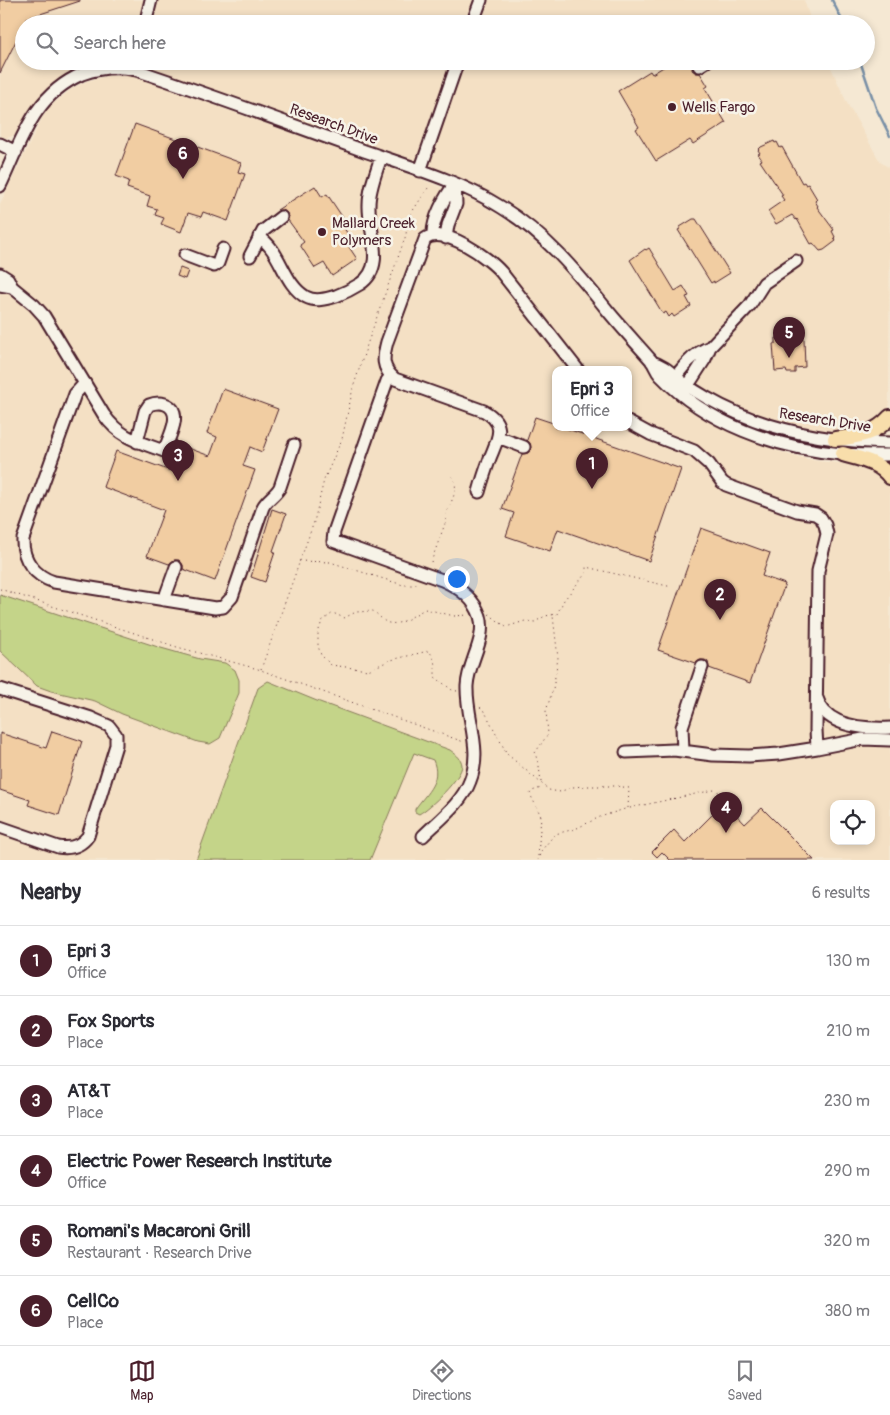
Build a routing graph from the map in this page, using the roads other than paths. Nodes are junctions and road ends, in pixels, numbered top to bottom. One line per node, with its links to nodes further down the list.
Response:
1 (151, 0): 3 (street)
2 (481, 0): 4 (street)
3 (147, 15)
4 (475, 15)
5 (95, 70): 9 (street, Research Drive)
6 (146, 70): 10 (street, Research Drive)
7 (455, 70): 11 (street)
8 (0, 144): 9 (street)
9 (16, 152): 13 (street, Research Drive)
10 (381, 157): 11 (street, Research Drive); 16 (street)
11 (420, 171): 12 (street, Research Drive)
12 (455, 184): 15 (street); 17 (street); 28 (street, Research Drive)
13 (0, 186)
14 (281, 217): 16 (street)
15 (433, 235): 17 (street); 27 (street)
16 (259, 237): 20 (street)
17 (446, 238): 26 (street)
18 (223, 249): 19 (street)
19 (185, 255)
20 (250, 256)
21 (796, 261): 25 (street)
22 (0, 274): 24 (street)
23 (0, 285): 24 (street)
24 (12, 287): 29 (street)
25 (710, 347): 28 (street); 30 (street)
26 (575, 366)
27 (391, 376): 33 (street); 55 (street)
28 (673, 380): 30 (street, Research Drive)
29 (84, 383): 35 (street); 44 (street)
30 (685, 390): 34 (street, Research Drive); 39 (street, Research Drive)
31 (890, 417): 34 (main road)
32 (632, 424): 47 (street)
33 (498, 437): 38 (street); 42 (street)
34 (836, 439): 36 (street, Research Drive)
35 (137, 442)
36 (890, 443)
37 (294, 445): 44 (street)
38 (524, 447)
39 (843, 454): 40 (street, Research Drive); 41 (main road)
40 (890, 455)
41 (890, 477)
42 (479, 492)
43 (176, 567): 44 (street)
44 (164, 600)
45 (702, 667): 52 (street)
46 (0, 689): 54 (street)
47 (816, 696): 49 (street); 51 (street)
48 (890, 728): 49 (street)
49 (873, 734): 50 (street); 51 (street)
50 (890, 740)
51 (817, 748): 52 (street)
52 (683, 751): 53 (street)
53 (626, 752)
54 (0, 826)
55 (423, 836)

